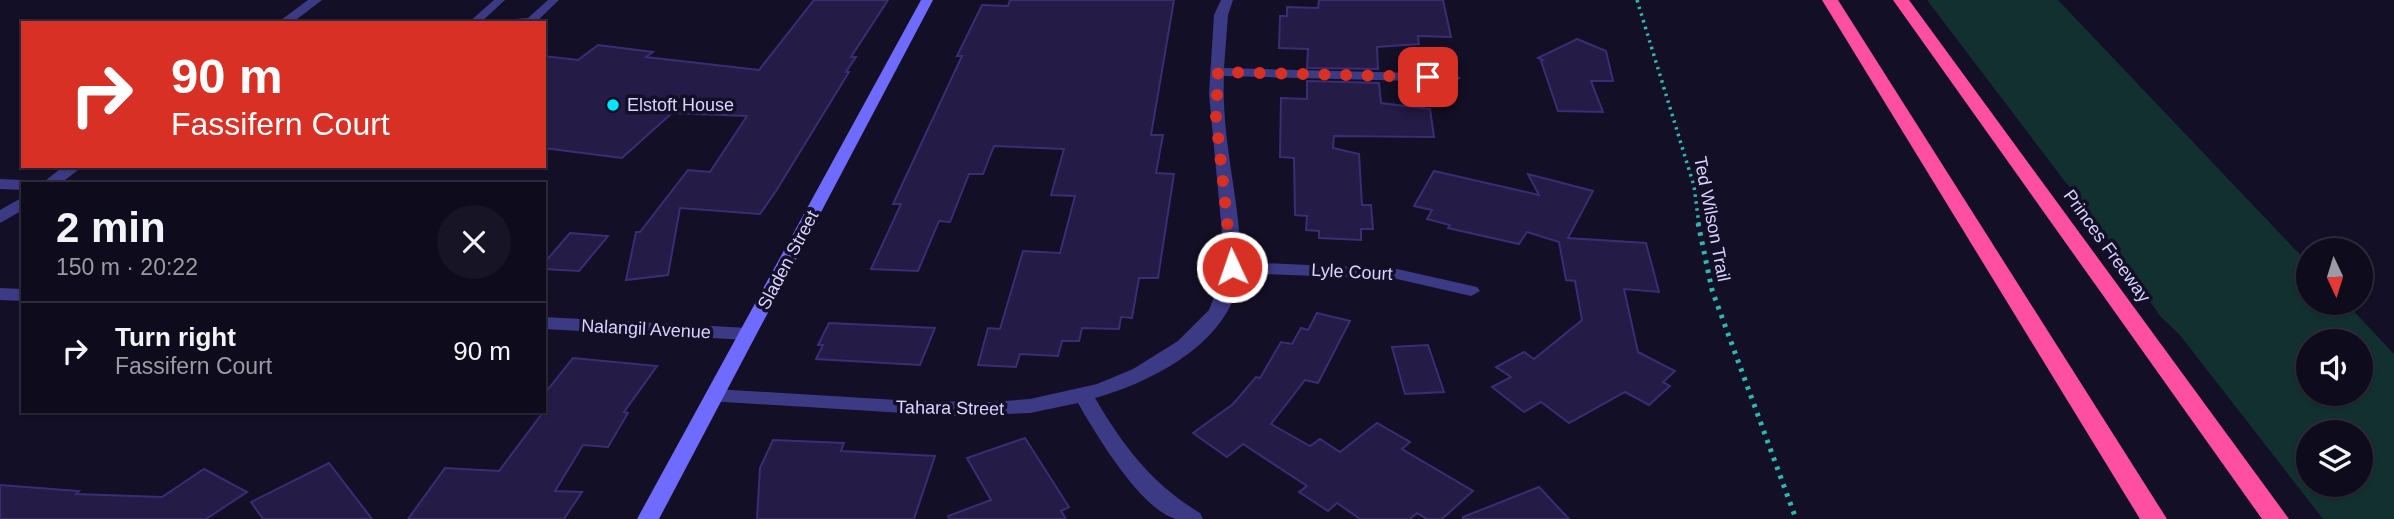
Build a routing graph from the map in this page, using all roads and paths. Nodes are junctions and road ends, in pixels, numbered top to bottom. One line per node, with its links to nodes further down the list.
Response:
1 (316, 0): 9 (street)
2 (500, 0): 10 (lane)
3 (554, 0): 11 (lane)
4 (927, 0): 25 (street, Sladen Street)
5 (1227, 0): 12 (street, Tahara Street)
6 (1637, 0): 30 (path, Ted Wilson Trail)
7 (1830, 0): 31 (highway)
8 (1901, 0): 32 (highway, Princes Freeway)
9 (286, 21)
10 (475, 21)
11 (531, 21)
12 (1218, 72): 13 (street); 20 (street, Tahara Street)
13 (1454, 78)
14 (72, 168): 15 (street)
15 (52, 182)
16 (0, 184): 17 (street)
17 (21, 185)
18 (21, 203): 19 (street)
19 (0, 218)
20 (1232, 267): 21 (street, Lyle Court); 27 (street, Tahara Street)
21 (1471, 291)
22 (0, 294): 23 (street)
23 (21, 295)
24 (546, 323): 25 (street, Nalangil Avenue)
25 (748, 334): 26 (street, Sladen Street)
26 (715, 396): 27 (street, Tahara Street); 28 (street, Sladen Street)
27 (1084, 397): 29 (street)
28 (648, 519)
29 (1192, 519)
30 (1796, 519)
31 (2154, 519)
32 (2276, 519)

